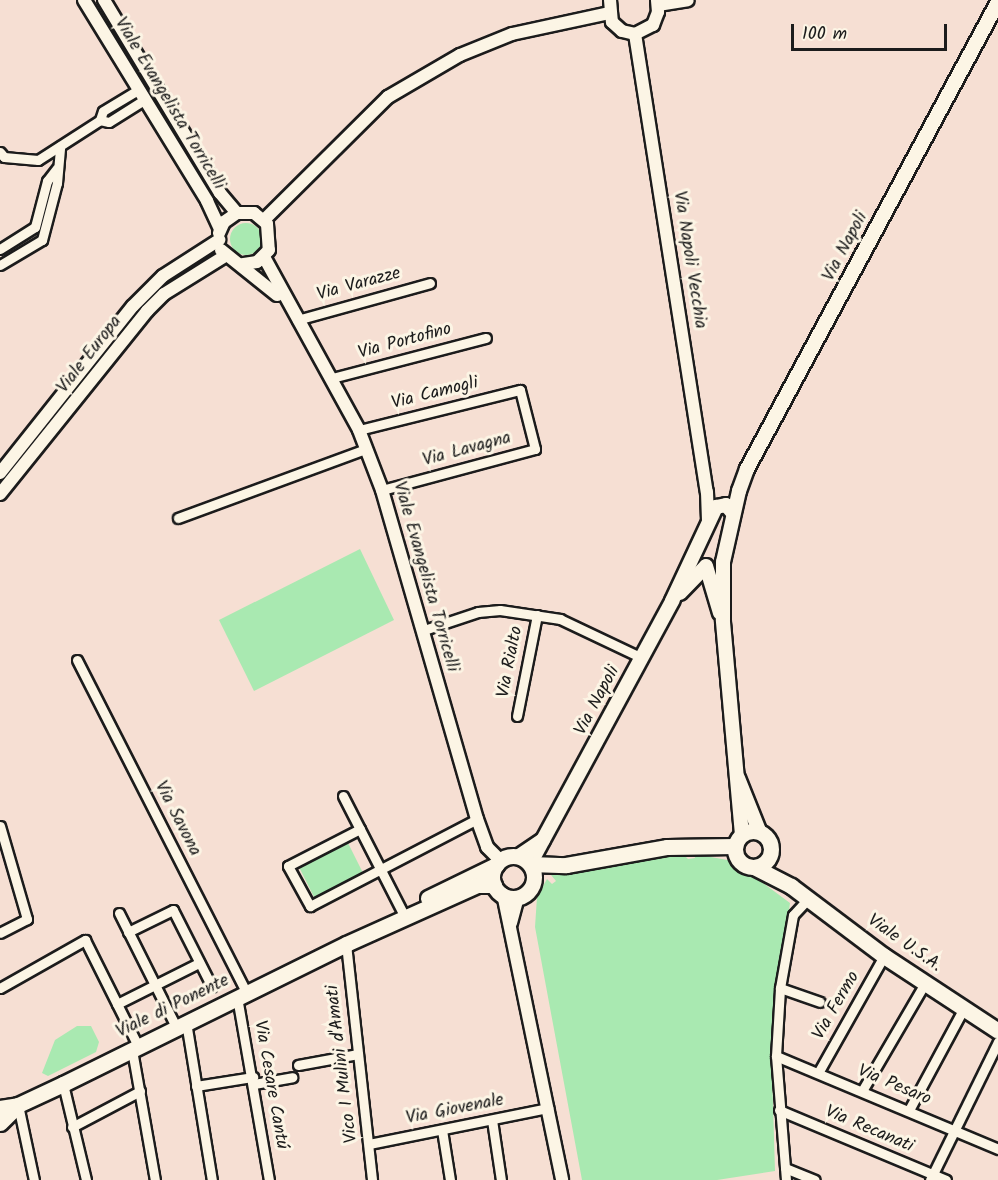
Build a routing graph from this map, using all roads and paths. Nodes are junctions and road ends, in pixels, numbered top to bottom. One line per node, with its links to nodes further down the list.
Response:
1 (84, 0): 8 (street, Viale Evangelista Torricelli)
2 (104, 0): 12 (street, Viale Evangelista Torricelli)
3 (688, 0): 4 (street)
4 (657, 2): 7 (street)
5 (998, 2): 27 (main road, Via Napoli)
6 (610, 6): 7 (street); 13 (street)
7 (635, 34): 30 (street, Via Napoli Vecchia)
8 (141, 95): 9 (street); 14 (street, Viale Evangelista Torricelli)
9 (60, 146): 10 (street); 11 (street)
10 (0, 152)
11 (57, 168): 15 (street); 19 (street)
12 (237, 213): 13 (street); 14 (street)
13 (264, 220): 17 (street)
14 (219, 235): 16 (street, Viale Evangelista Torricelli); 28 (street, Viale Europa)
15 (0, 249)
16 (225, 255): 18 (street, Viale Evangelista Torricelli); 31 (street, Viale Europa)
17 (264, 257): 18 (street); 21 (street, Viale Evangelista Torricelli)
18 (242, 264): 21 (street, Viale Evangelista Torricelli)
19 (0, 265)
20 (430, 283): 21 (street, Via Varazze)
21 (295, 316): 23 (street, Viale Evangelista Torricelli)
22 (486, 338): 23 (street, Via Portofino)
23 (332, 378): 25 (street, Viale Evangelista Torricelli)
24 (520, 390): 25 (street, Via Camogli); 29 (street, Via Lavagna)
25 (359, 430): 26 (street, Viale Evangelista Torricelli)
26 (366, 448): 29 (street, Viale Evangelista Torricelli); 34 (street)
27 (747, 469): 32 (main road, Via Napoli); 33 (main road, Via Napoli)
28 (0, 473)
29 (382, 490): 44 (street, Viale Evangelista Torricelli)
30 (707, 492): 32 (street); 35 (street, Via Napoli Vecchia)
31 (0, 494)
32 (719, 505): 33 (main road); 35 (main road, Via Napoli)
33 (733, 513): 37 (main road, Via Napoli)
34 (178, 519)
35 (708, 525): 36 (main road, Via Napoli)
36 (695, 553): 38 (main road); 41 (main road, Via Napoli)
37 (723, 562): 38 (main road); 43 (main road)
38 (706, 566): 39 (main road); 40 (main road)
39 (687, 586): 40 (main road); 41 (main road)
40 (714, 598): 43 (main road)
41 (672, 601): 45 (main road, Via Napoli)
42 (537, 615): 44 (street); 45 (street); 47 (street, Via Rialto)
43 (723, 620): 48 (main road)
44 (423, 630): 50 (street, Viale Evangelista Torricelli)
45 (642, 658): 57 (main road, Via Napoli)
46 (77, 660): 75 (street, Via Savona)
47 (517, 716)
48 (738, 778): 53 (main road); 54 (main road)
49 (343, 796): 52 (street)
50 (477, 819): 56 (street, Viale Evangelista Torricelli); 59 (street)
51 (0, 826): 66 (street)
52 (360, 829): 59 (street); 59 (street)
53 (760, 833): 54 (main road); 55 (main road)
54 (738, 846): 57 (main road, Viale di Ponente); 58 (main road)
55 (770, 852): 58 (main road); 60 (main road, Viale U.S.A.)
56 (498, 863): 57 (main road, Viale di Ponente); 61 (main road); 64 (main road, Viale di Ponente)
57 (528, 867): 61 (main road, Viale di Ponente)
58 (754, 867): 60 (main road, Viale U.S.A.)
59 (381, 870): 64 (street)
60 (791, 886): 62 (main road, Viale U.S.A.)
61 (505, 892): 64 (main road, Viale di Ponente); 95 (street)
62 (808, 899): 68 (main road, Viale U.S.A.); 74 (street)
63 (118, 912): 65 (street)
64 (404, 915): 67 (main road, Viale di Ponente)
65 (128, 932): 69 (street); 71 (street)
66 (0, 933)
67 (346, 944): 75 (main road, Viale di Ponente); 83 (street, Vico I Mulini d'Amati)
68 (885, 956): 70 (main road, Viale U.S.A.); 86 (street, Via Fermo)
69 (199, 963): 71 (street); 72 (street)
70 (925, 983): 78 (main road, Viale U.S.A.); 92 (street)
71 (154, 986): 77 (street); 79 (street)
72 (212, 987)
73 (0, 988): 77 (street)
74 (780, 988): 76 (street); 84 (street)
75 (242, 995): 79 (main road, Viale di Ponente); 88 (street, Via Cesare Cantú)
76 (820, 1002)
77 (117, 1004): 82 (street)
78 (964, 1008): 80 (main road, Viale U.S.A.); 97 (street)
79 (181, 1025): 82 (main road, Viale di Ponente); 90 (street)
80 (998, 1031)
81 (998, 1042): 102 (street)
82 (135, 1048): 89 (main road, Viale di Ponente); 91 (street)
83 (358, 1054): 85 (street); 103 (street, Vico I Mulini d'Amati)
84 (776, 1056): 86 (street, Via Pesaro); 96 (street)
85 (298, 1065)
86 (818, 1073): 92 (street, Via Pesaro)
87 (292, 1077): 88 (street)
88 (253, 1080): 90 (street); 111 (street, Via Cesare Cantú)
89 (63, 1084): 93 (main road, Viale di Ponente); 100 (street)
90 (196, 1086): 110 (street)
91 (140, 1091): 100 (street); 109 (street)
92 (862, 1091): 97 (street, Via Pesaro)
93 (18, 1105): 94 (main road, Viale di Ponente); 99 (main road, Viale di Ponente); 107 (street)
94 (0, 1108)
95 (548, 1108): 98 (street, Via Giovenale); 115 (street)
96 (779, 1110): 105 (street); 106 (street, Via Recanati)
97 (909, 1110): 102 (street, Via Pesaro)
98 (492, 1120): 101 (street, Via Giovenale); 114 (street)
99 (0, 1123)
100 (72, 1127): 108 (street)
101 (442, 1130): 103 (street, Via Giovenale); 113 (street)
102 (954, 1131): 104 (street, Via Pesaro); 106 (street)
103 (369, 1144): 112 (street, Vico I Mulini d'Amati)
104 (998, 1149)
105 (785, 1168): 116 (street); 117 (street)
106 (931, 1177): 118 (street, Via Recanati)
107 (34, 1180)
108 (86, 1180)
109 (155, 1180)
110 (212, 1180)
111 (269, 1180)
112 (372, 1180)
113 (450, 1180)
114 (501, 1180)
115 (562, 1180)
116 (786, 1180)
117 (815, 1180)
118 (946, 1180)

